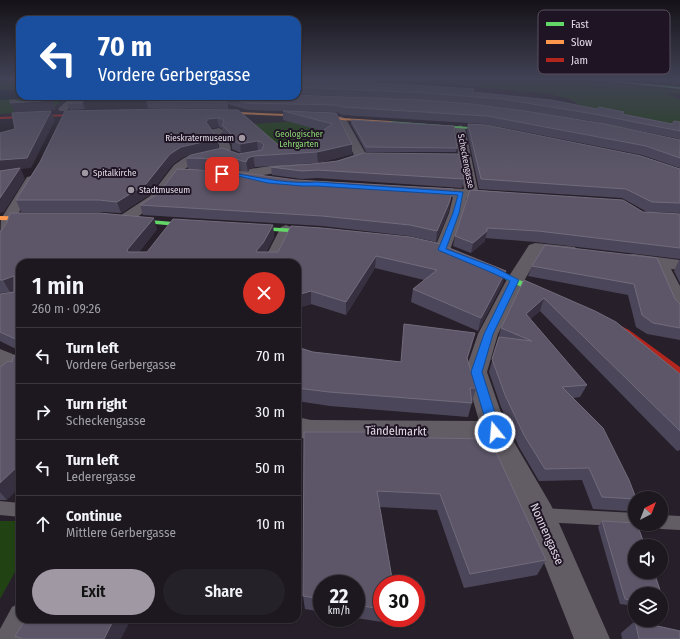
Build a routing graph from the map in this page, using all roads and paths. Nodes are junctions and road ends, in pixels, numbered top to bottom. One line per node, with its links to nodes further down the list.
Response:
1 (66, 110): 5 (street)
2 (203, 112): 7 (street)
3 (74, 113): 4 (street); 5 (street)
4 (103, 113)
5 (61, 116): 6 (street)
6 (0, 118)
7 (341, 119): 8 (street); 11 (street)
8 (460, 128): 10 (street); 14 (street, Scheckengasse)
9 (219, 131): 17 (street)
10 (507, 132)
11 (361, 156): 12 (street); 15 (street)
12 (374, 156)
13 (423, 157): 14 (street)
14 (464, 158): 25 (street, Scheckengasse)
15 (328, 166)
16 (308, 167): 21 (street)
17 (174, 173): 18 (street); 28 (street)
18 (190, 173)
19 (24, 174): 26 (street)
20 (222, 174): 21 (street)
21 (238, 174): 22 (street)
22 (275, 182)
23 (414, 190): 25 (street)
24 (509, 196): 25 (street)
25 (462, 201): 36 (street)
26 (4, 218): 27 (street); 34 (street)
27 (45, 219)
28 (120, 219): 29 (street)
29 (171, 224): 30 (street); 35 (street)
30 (209, 227)
31 (232, 228): 32 (street)
32 (286, 230): 33 (street); 39 (street)
33 (330, 234)
34 (0, 239)
35 (158, 241)
36 (442, 250)
37 (582, 253): 43 (street, Nonnengasse)
38 (617, 258): 41 (street)
39 (273, 259)
40 (470, 261): 43 (street)
41 (659, 262): 42 (street); 45 (street)
42 (680, 265)
43 (515, 280): 44 (street); 51 (street, Nonnengasse)
44 (556, 299)
45 (680, 309)
46 (605, 321): 49 (street)
47 (0, 357): 48 (street)
48 (16, 364)
49 (680, 372)
50 (301, 428): 51 (street, Tändelmarkt)
51 (495, 432): 54 (street, Nonnengasse)
52 (0, 508): 53 (lane)
53 (16, 510)
54 (540, 515): 55 (lane); 60 (street, Nonnengasse)
55 (628, 520)
56 (668, 522): 57 (lane)
57 (680, 523)
58 (22, 623): 59 (street)
59 (14, 639)
60 (592, 639)

